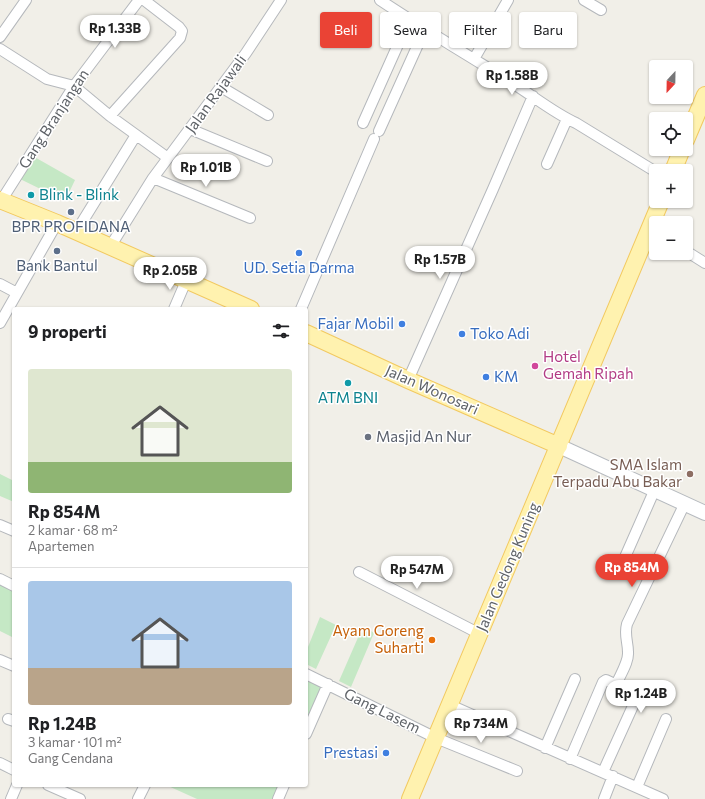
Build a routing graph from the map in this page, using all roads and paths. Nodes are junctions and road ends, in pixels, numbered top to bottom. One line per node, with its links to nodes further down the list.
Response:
1 (26, 0): 10 (street)
2 (139, 0): 16 (street, Gang Branjangan)
3 (144, 0): 21 (street)
4 (282, 0): 17 (street, Jalan Rajawali)
5 (508, 0): 15 (street)
6 (584, 0): 8 (street)
7 (383, 1): 9 (street)
8 (600, 10)
9 (398, 12)
10 (0, 38)
11 (441, 39): 15 (street)
12 (396, 48): 24 (street)
13 (416, 48): 46 (street)
14 (0, 49): 16 (street)
15 (474, 59): 19 (street)
16 (74, 86): 21 (street); 33 (street, Gang Branjangan)
17 (220, 87): 20 (street); 25 (street, Jalan Rajawali)
18 (705, 95): 22 (main road)
19 (533, 96): 23 (street); 49 (street)
20 (268, 115)
21 (110, 116): 27 (street)
22 (701, 117): 26 (main road)
23 (567, 119): 30 (street); 31 (street)
24 (363, 123)
25 (190, 129): 28 (street, Jalan Rajawali); 29 (street)
26 (693, 129)
27 (136, 135): 28 (street); 36 (street)
28 (168, 158): 32 (street, Jalan Rajawali)
29 (267, 161)
30 (547, 164)
31 (649, 168)
32 (153, 178): 34 (street); 38 (street, Jalan Rajawali)
33 (0, 200): 35 (main road)
34 (250, 218)
35 (57, 223): 36 (main road); 43 (street)
36 (76, 232): 38 (main road)
37 (649, 239): 50 (main road, Jalan Gedong Kuning)
38 (110, 247): 41 (main road)
39 (693, 255): 40 (street)
40 (705, 263)
41 (186, 281): 44 (street); 45 (main road)
42 (0, 284): 43 (street)
43 (17, 293): 47 (street)
44 (175, 307)
45 (246, 307)
46 (303, 307)
47 (0, 323)
48 (308, 334): 49 (main road, Jalan Wonosari)
49 (408, 380): 50 (main road, Jalan Wonosari)
50 (559, 446): 51 (main road); 60 (main road, Jalan Gedong Kuning)
51 (655, 489): 52 (main road); 56 (street)
52 (685, 503): 53 (main road); 66 (street)
53 (705, 513)
54 (0, 525): 55 (street)
55 (12, 530)
56 (622, 564)
57 (359, 572): 60 (street)
58 (0, 579): 59 (street)
59 (12, 585)
60 (480, 634): 67 (main road, Jalan Gedong Kuning)
61 (0, 660): 62 (street)
62 (12, 665)
63 (308, 675): 65 (street, Gang Lasem)
64 (575, 679): 71 (street)
65 (328, 684): 69 (street); 70 (street, Gang Lasem)
66 (616, 685): 72 (street); 76 (street)
67 (450, 705): 70 (main road, Jalan Gedong Kuning); 71 (street)
68 (666, 719): 82 (street)
69 (308, 729)
70 (436, 738): 75 (street, Gang Lasem); 87 (main road, Jalan Gedong Kuning)
71 (545, 748): 72 (street)
72 (570, 759): 76 (street)
73 (0, 764): 74 (street)
74 (12, 769)
75 (518, 771)
76 (603, 772): 77 (street)
77 (613, 776): 82 (street); 88 (street)
78 (16, 787): 84 (street)
79 (53, 787): 85 (street)
80 (145, 787): 83 (street)
81 (283, 787): 86 (street)
82 (637, 787): 89 (street)
83 (142, 798)
84 (11, 799)
85 (80, 799)
86 (278, 799)
87 (410, 799)
88 (604, 799)
89 (663, 799)

